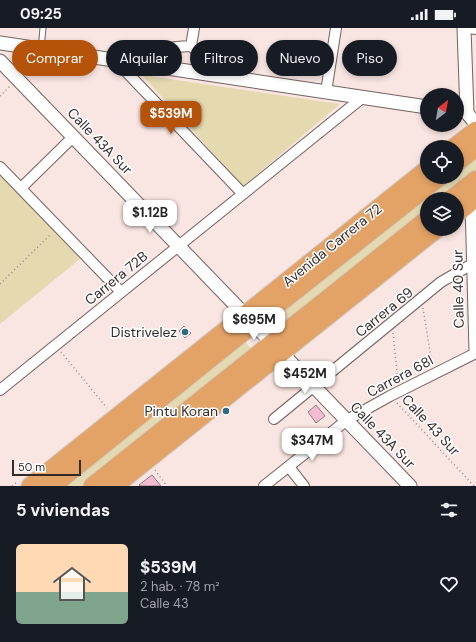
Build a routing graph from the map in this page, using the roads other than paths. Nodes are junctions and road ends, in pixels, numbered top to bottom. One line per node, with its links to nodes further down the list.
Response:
1 (42, 28): 7 (lane)
2 (194, 28): 8 (street)
3 (336, 28): 15 (street)
4 (464, 28): 14 (street)
5 (469, 28): 6 (street)
6 (476, 29)
7 (41, 40)
8 (192, 40)
9 (0, 43): 10 (street)
10 (12, 45)
11 (0, 61): 21 (street, Calle 43A Sur)
12 (130, 76): 31 (street)
13 (221, 76): 15 (street)
14 (463, 88)
15 (326, 92): 16 (street)
16 (362, 98): 17 (street); 31 (street, Carrera 72B)
17 (420, 106)
18 (464, 114): 19 (street)
19 (476, 124)
20 (476, 130): 22 (highway)
21 (73, 137): 29 (street); 38 (street, Calle 43A Sur)
22 (463, 140)
23 (476, 148): 24 (highway)
24 (464, 157)
25 (0, 167): 29 (street)
26 (420, 175): 39 (highway, Avenida Carrera 72)
27 (476, 179): 30 (highway)
28 (431, 184): 36 (highway, Avenida Carrera 72)
29 (21, 188): 42 (street)
30 (460, 192)
31 (243, 194): 38 (street, Carrera 72B)
32 (474, 200): 33 (highway); 40 (street, Calle 40 Sur)
33 (464, 208)
34 (420, 225): 35 (highway)
35 (411, 232): 41 (highway); 44 (highway)
36 (371, 233): 39 (highway); 43 (highway, Avenida Carrera 72)
37 (428, 236): 41 (highway)
38 (179, 246): 42 (street, Carrera 72B); 43 (street, Calle 43A Sur)
39 (319, 255): 43 (highway, Avenida Carrera 72)
40 (474, 263): 45 (street, Calle 40 Sur); 46 (street, Carrera 69)
41 (365, 287): 44 (highway)
42 (121, 292): 47 (street, Carrera 72B)
43 (249, 319): 44 (street, Calle 43A Sur); 51 (highway, Avenida Carrera 72); 52 (highway, Avenida Carrera 72)
44 (276, 347): 46 (street, Calle 43A Sur); 53 (highway); 54 (highway)
45 (476, 352): 49 (street, Carrera 68I)
46 (314, 386): 48 (street, Carrera 69); 49 (street, Calle 43A Sur)
47 (0, 390)
48 (274, 419)
49 (347, 420): 50 (street, Carrera 68I); 57 (street, Calle 43A Sur)
50 (289, 467): 55 (street, Carrera 68I); 56 (street)
51 (30, 486)
52 (53, 486)
53 (92, 486)
54 (115, 486)
55 (264, 486)
56 (304, 486)
57 (410, 486)

